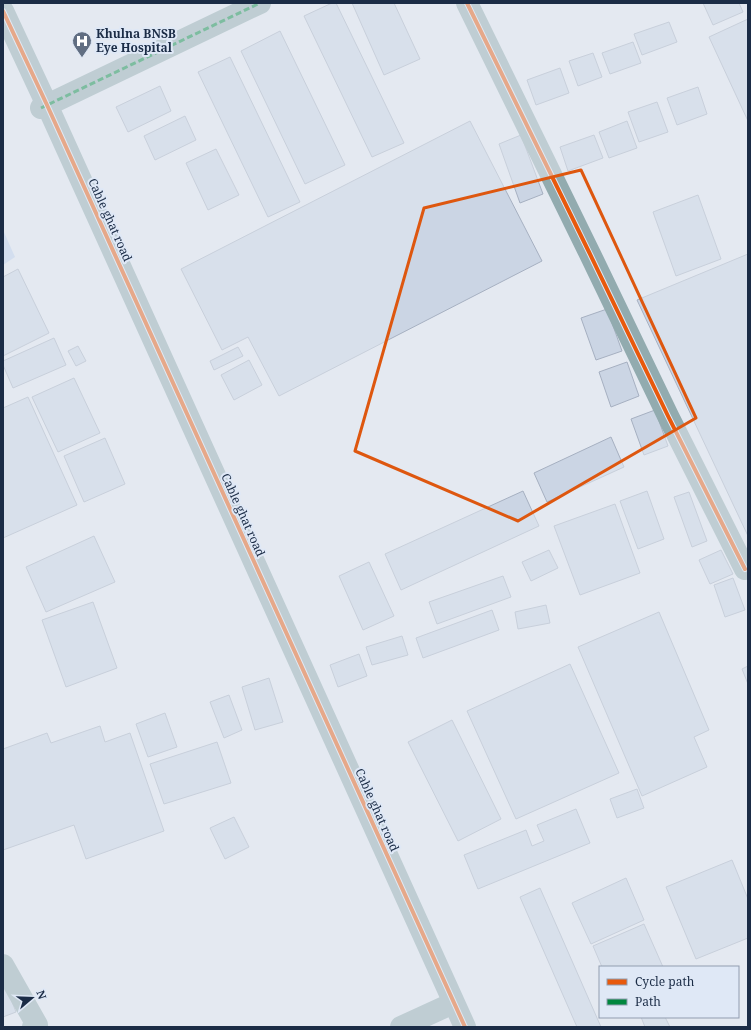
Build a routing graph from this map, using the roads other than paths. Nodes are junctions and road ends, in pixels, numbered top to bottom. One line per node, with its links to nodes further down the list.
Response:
1 (260, 3): 5 (street)
2 (467, 3): 6 (street)
3 (3, 11): 5 (street, Cable ghat road)
4 (3, 27): 5 (street, Cable ghat road)
5 (44, 107): 8 (street, Cable ghat road); 12 (street, Cable ghat road)
6 (745, 570)
7 (3, 965): 9 (street)
8 (449, 1005): 10 (street); 11 (street, Cable ghat road)
9 (36, 1026)
10 (401, 1027)
11 (458, 1027)
12 (465, 1027)

